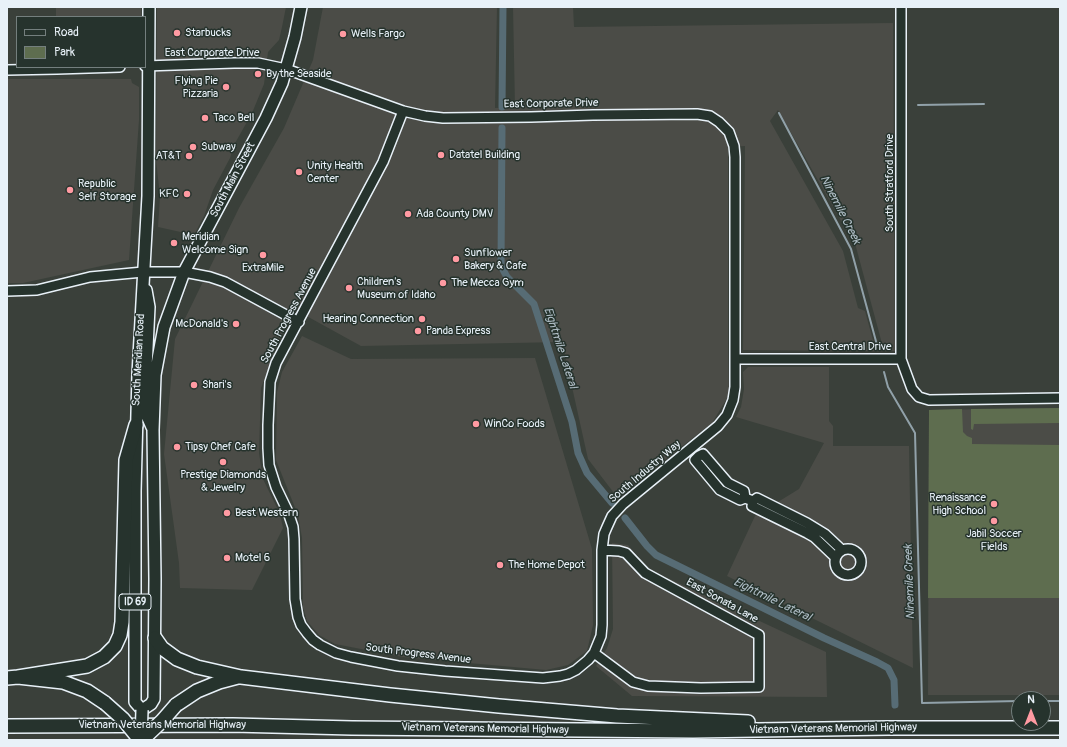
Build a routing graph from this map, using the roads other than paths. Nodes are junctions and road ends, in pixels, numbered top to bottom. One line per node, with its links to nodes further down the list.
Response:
1 (149, 7): 4 (main road, South Meridian Road)
2 (301, 7): 7 (main road, South Main Street)
3 (901, 7): 14 (street, South Stratford Drive)
4 (147, 66): 7 (street, East Corporate Drive); 9 (main road, South Meridian Road)
5 (82, 68): 6 (street)
6 (7, 70)
7 (286, 70): 8 (street, East Corporate Drive); 10 (main road, South Main Street)
8 (403, 111): 12 (street, South Progress Avenue); 13 (street, East Corporate Drive)
9 (143, 272): 10 (street); 11 (street); 17 (main road, South Meridian Road); 18 (main road)
10 (184, 272): 12 (street); 15 (main road, South Main Street)
11 (7, 291)
12 (299, 322): 28 (street, South Progress Avenue)
13 (735, 359): 14 (street, East Central Drive); 19 (street, South Industry Way)
14 (901, 359): 16 (street, East Central Drive)
15 (155, 375): 18 (main road, South Meridian Road)
16 (1060, 398)
17 (136, 425): 27 (highway); 29 (main road, South Meridian Road / ID 69)
18 (153, 430): 24 (main road, South Meridian Road / ID 69)
19 (693, 447): 20 (street); 21 (street, South Industry Way)
20 (749, 499): 22 (street); 23 (street)
21 (602, 550): 25 (street, South Industry Way); 25 (street, East Sonata Lane)
22 (842, 550): 23 (street); 23 (street)
23 (835, 557)
24 (154, 638): 26 (highway); 29 (main road, South Meridian Road / ID 69)
25 (594, 653): 28 (street, South Industry Way)
26 (241, 676): 31 (highway); 33 (highway, bridge)
27 (13, 678): 33 (highway, bridge)
28 (543, 678)
29 (142, 710): 33 (main road, South Meridian Road / ID 69, bridge)
30 (7, 726): 31 (highway, Vietnam Veterans Memorial Highway)
31 (888, 728): 32 (highway, Vietnam Veterans Memorial Highway)
32 (1060, 728)
33 (141, 740)

